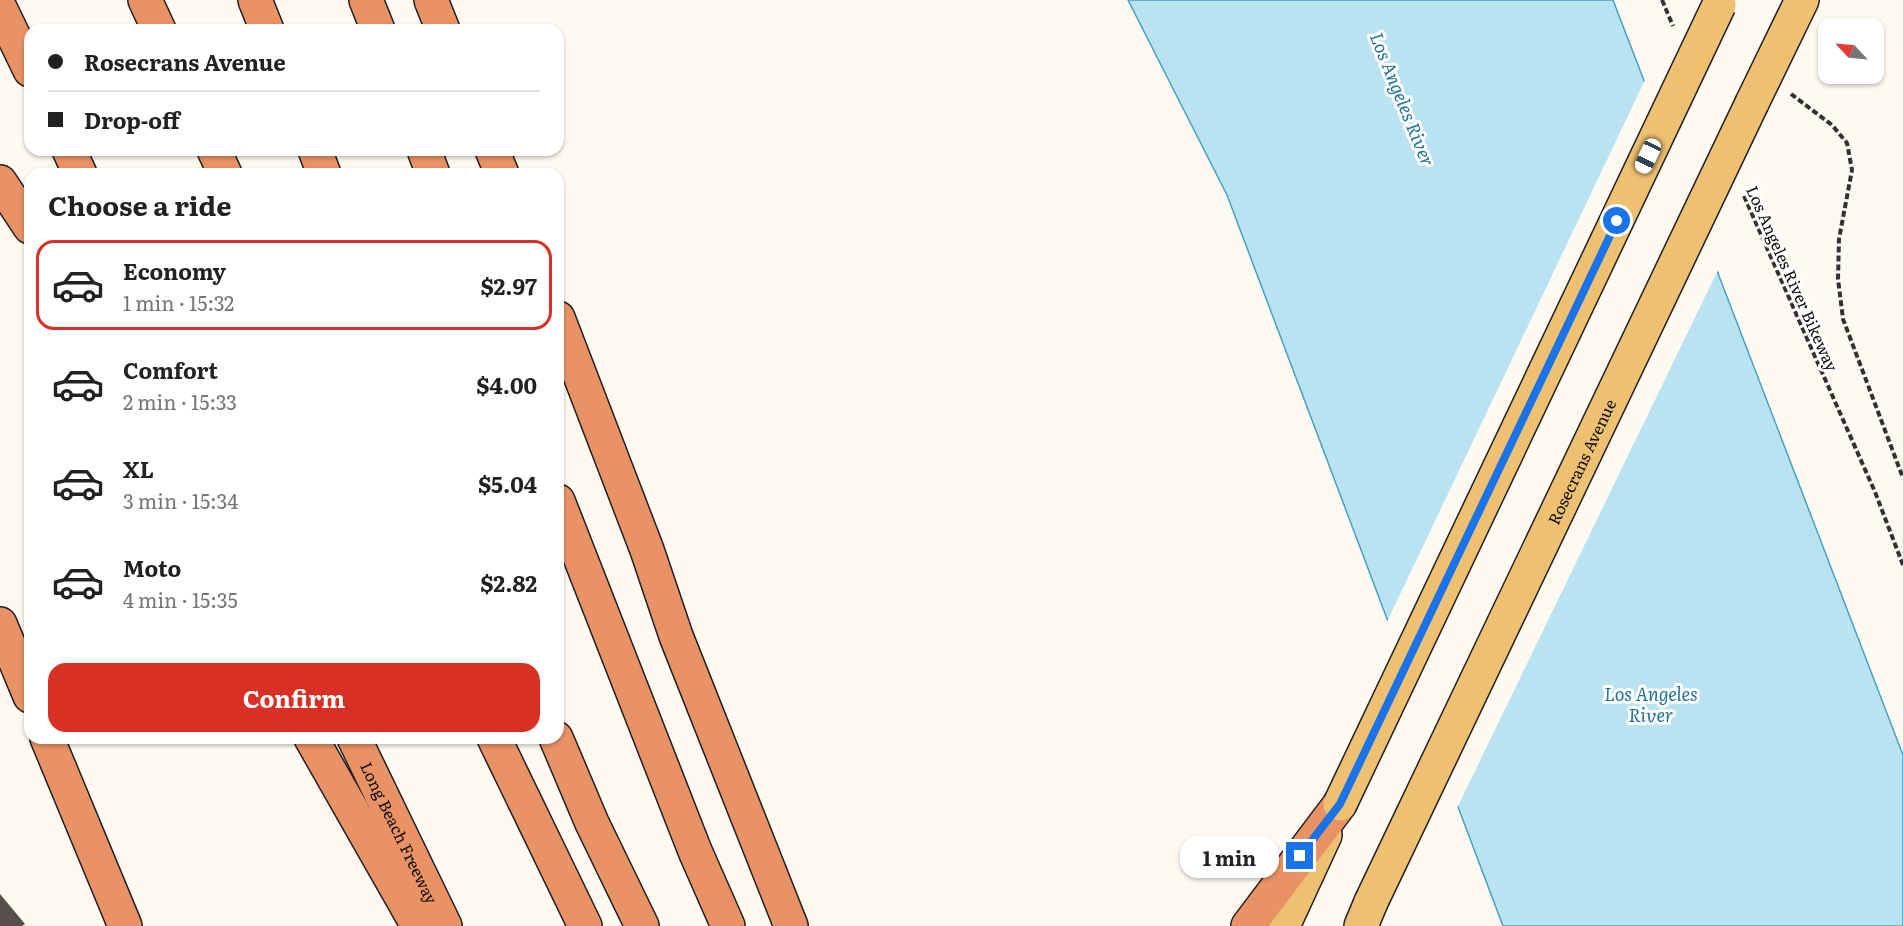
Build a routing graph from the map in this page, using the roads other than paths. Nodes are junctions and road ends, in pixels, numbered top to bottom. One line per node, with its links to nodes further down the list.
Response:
1 (145, 0): 8 (highway)
2 (255, 0): 9 (highway)
3 (366, 0): 10 (highway)
4 (431, 0): 11 (highway)
5 (1802, 0): 25 (main road, Rosecrans Avenue, bridge)
6 (1721, 2): 24 (main road, bridge)
7 (0, 8): 12 (highway)
8 (156, 24)
9 (265, 24)
10 (376, 24)
11 (441, 24)
12 (24, 58)
13 (0, 182): 14 (highway)
14 (24, 218)
15 (564, 334): 32 (highway)
16 (564, 516): 31 (highway)
17 (0, 624): 18 (highway)
18 (24, 682)
19 (49, 744): 26 (highway)
20 (314, 744): 27 (highway)
21 (357, 744): 28 (highway, Long Beach Freeway)
22 (497, 744): 29 (highway)
23 (559, 744): 30 (highway)
24 (1340, 804): 33 (highway); 34 (main road)
25 (1366, 914)
26 (125, 926)
27 (418, 926)
28 (445, 926)
29 (585, 926)
30 (642, 926)
31 (728, 926)
32 (791, 926)
33 (1248, 926)
34 (1283, 926)

